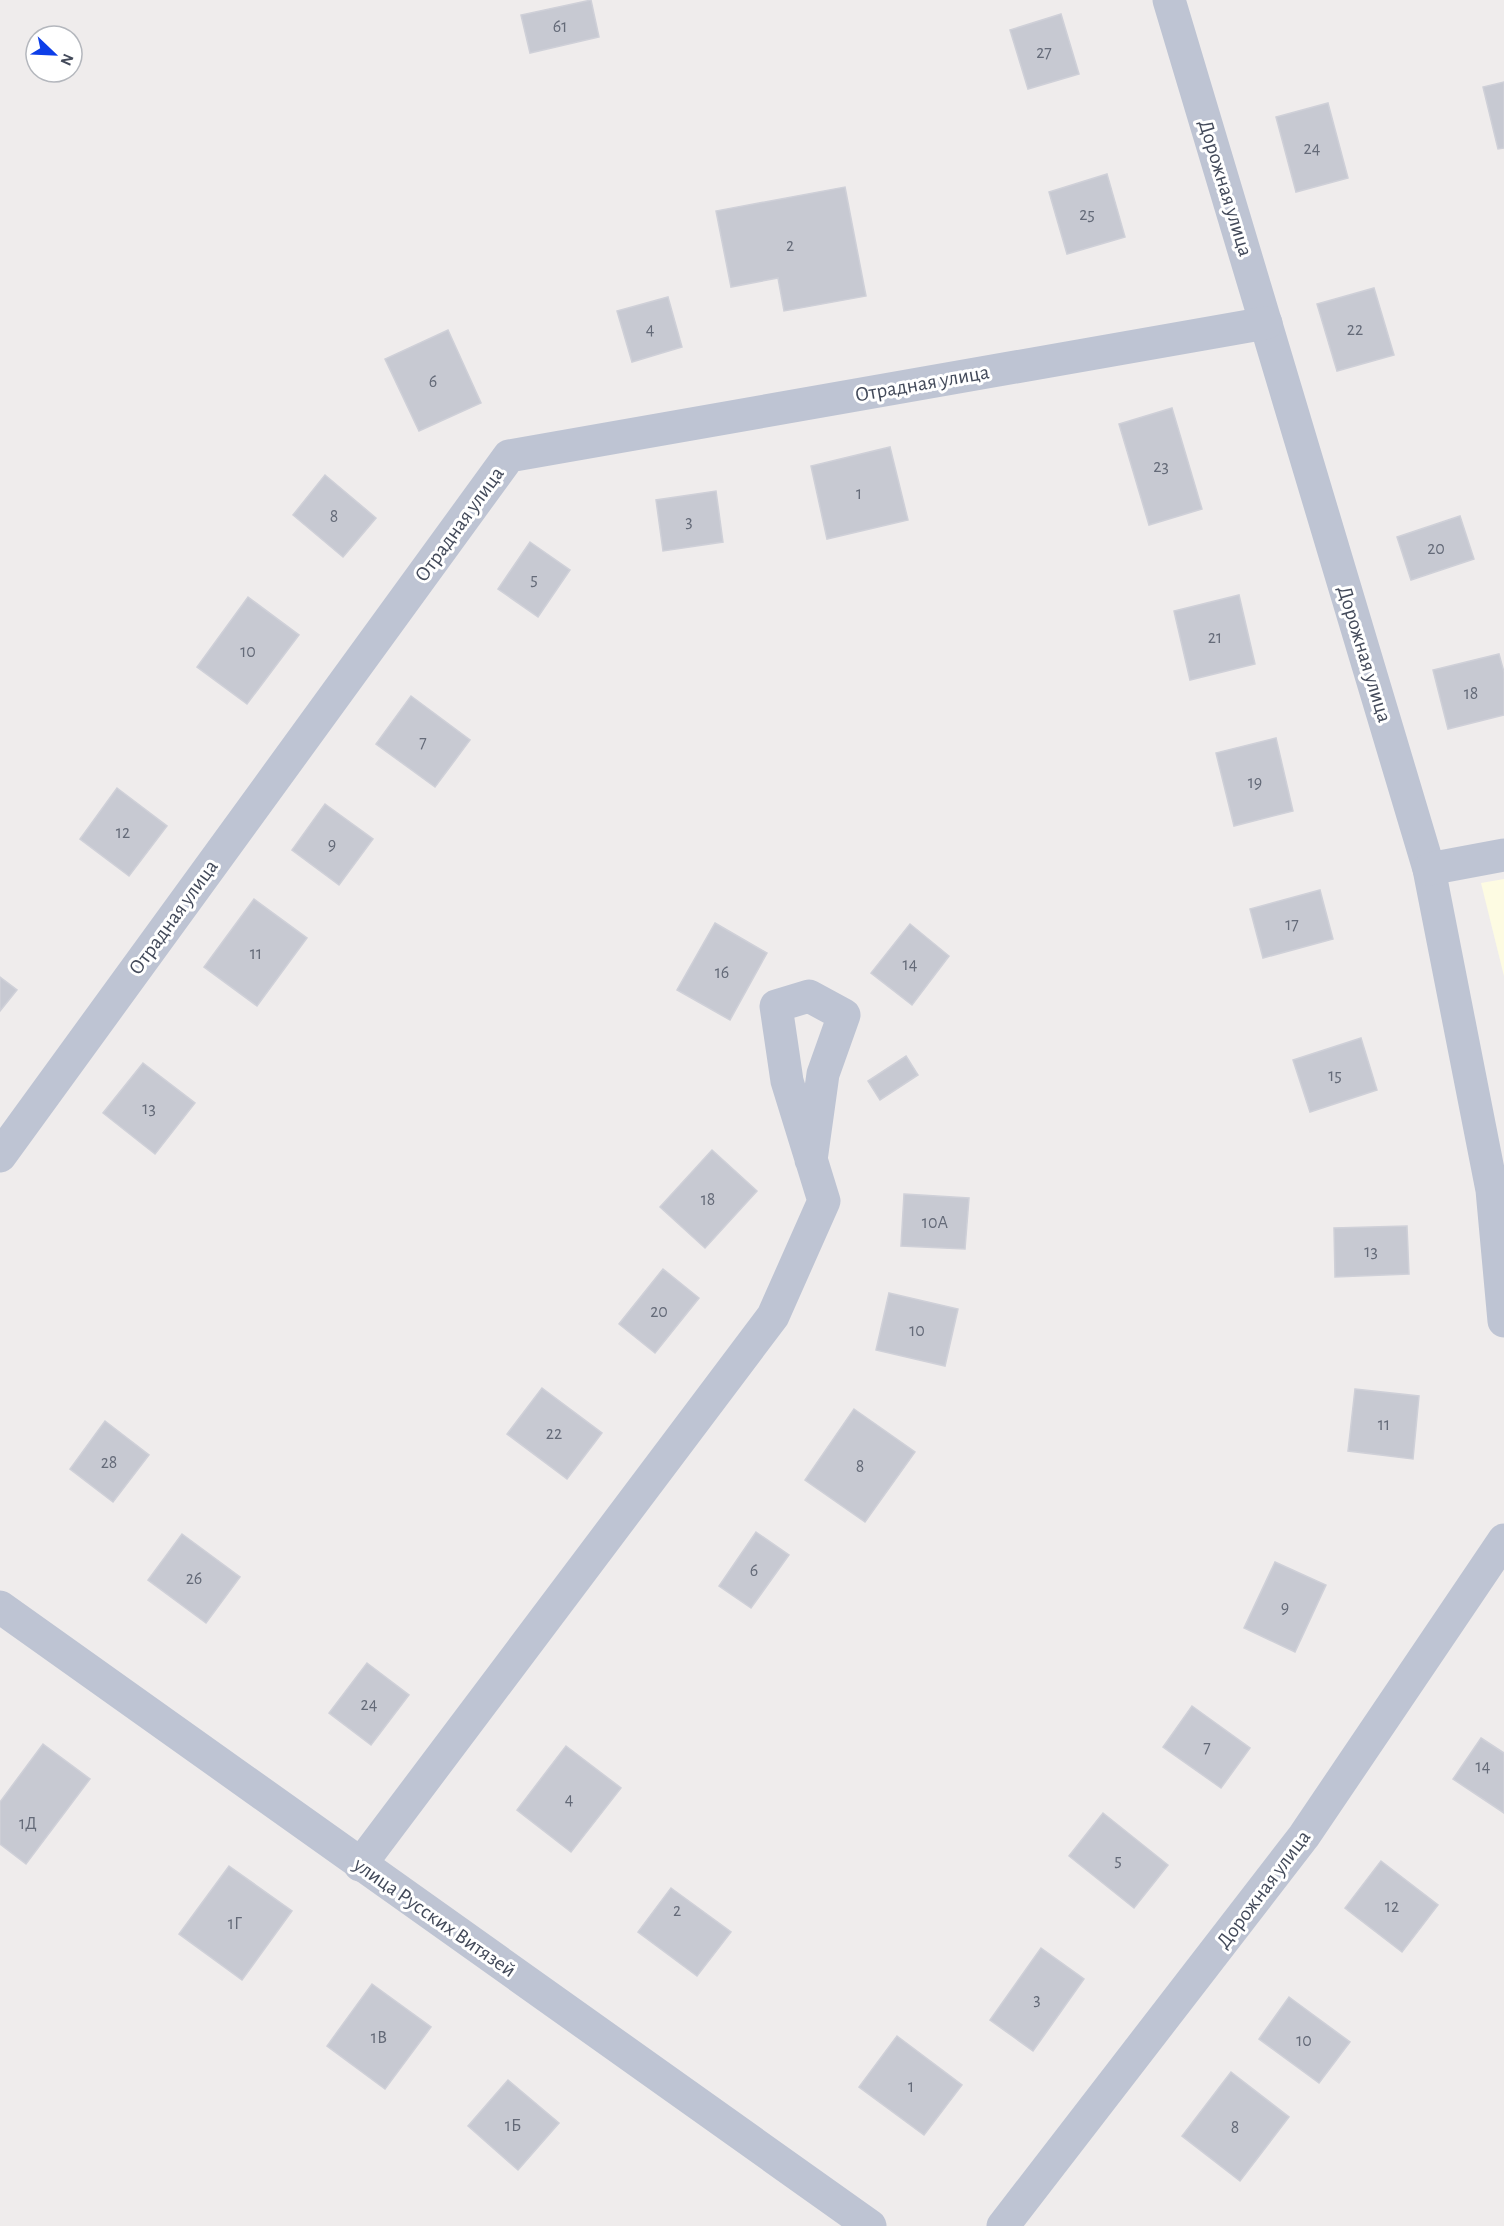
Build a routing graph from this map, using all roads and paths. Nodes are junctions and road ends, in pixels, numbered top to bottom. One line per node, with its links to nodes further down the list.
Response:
1 (1169, 0): 2 (street, Дорожная улица)
2 (1266, 323): 4 (street, Дорожная улица); 5 (street, Отрадная улица)
3 (1504, 855): 4 (street)
4 (1429, 869): 7 (street, Дорожная улица)
5 (0, 1156)
6 (811, 1160): 10 (street)
7 (1504, 1320)
8 (1504, 1540): 12 (street, Дорожная улица)
9 (0, 1607): 10 (street, улица Русских Витязей)
10 (360, 1865): 11 (street, улица Русских Витязей)
11 (870, 2226)
12 (1003, 2226)

